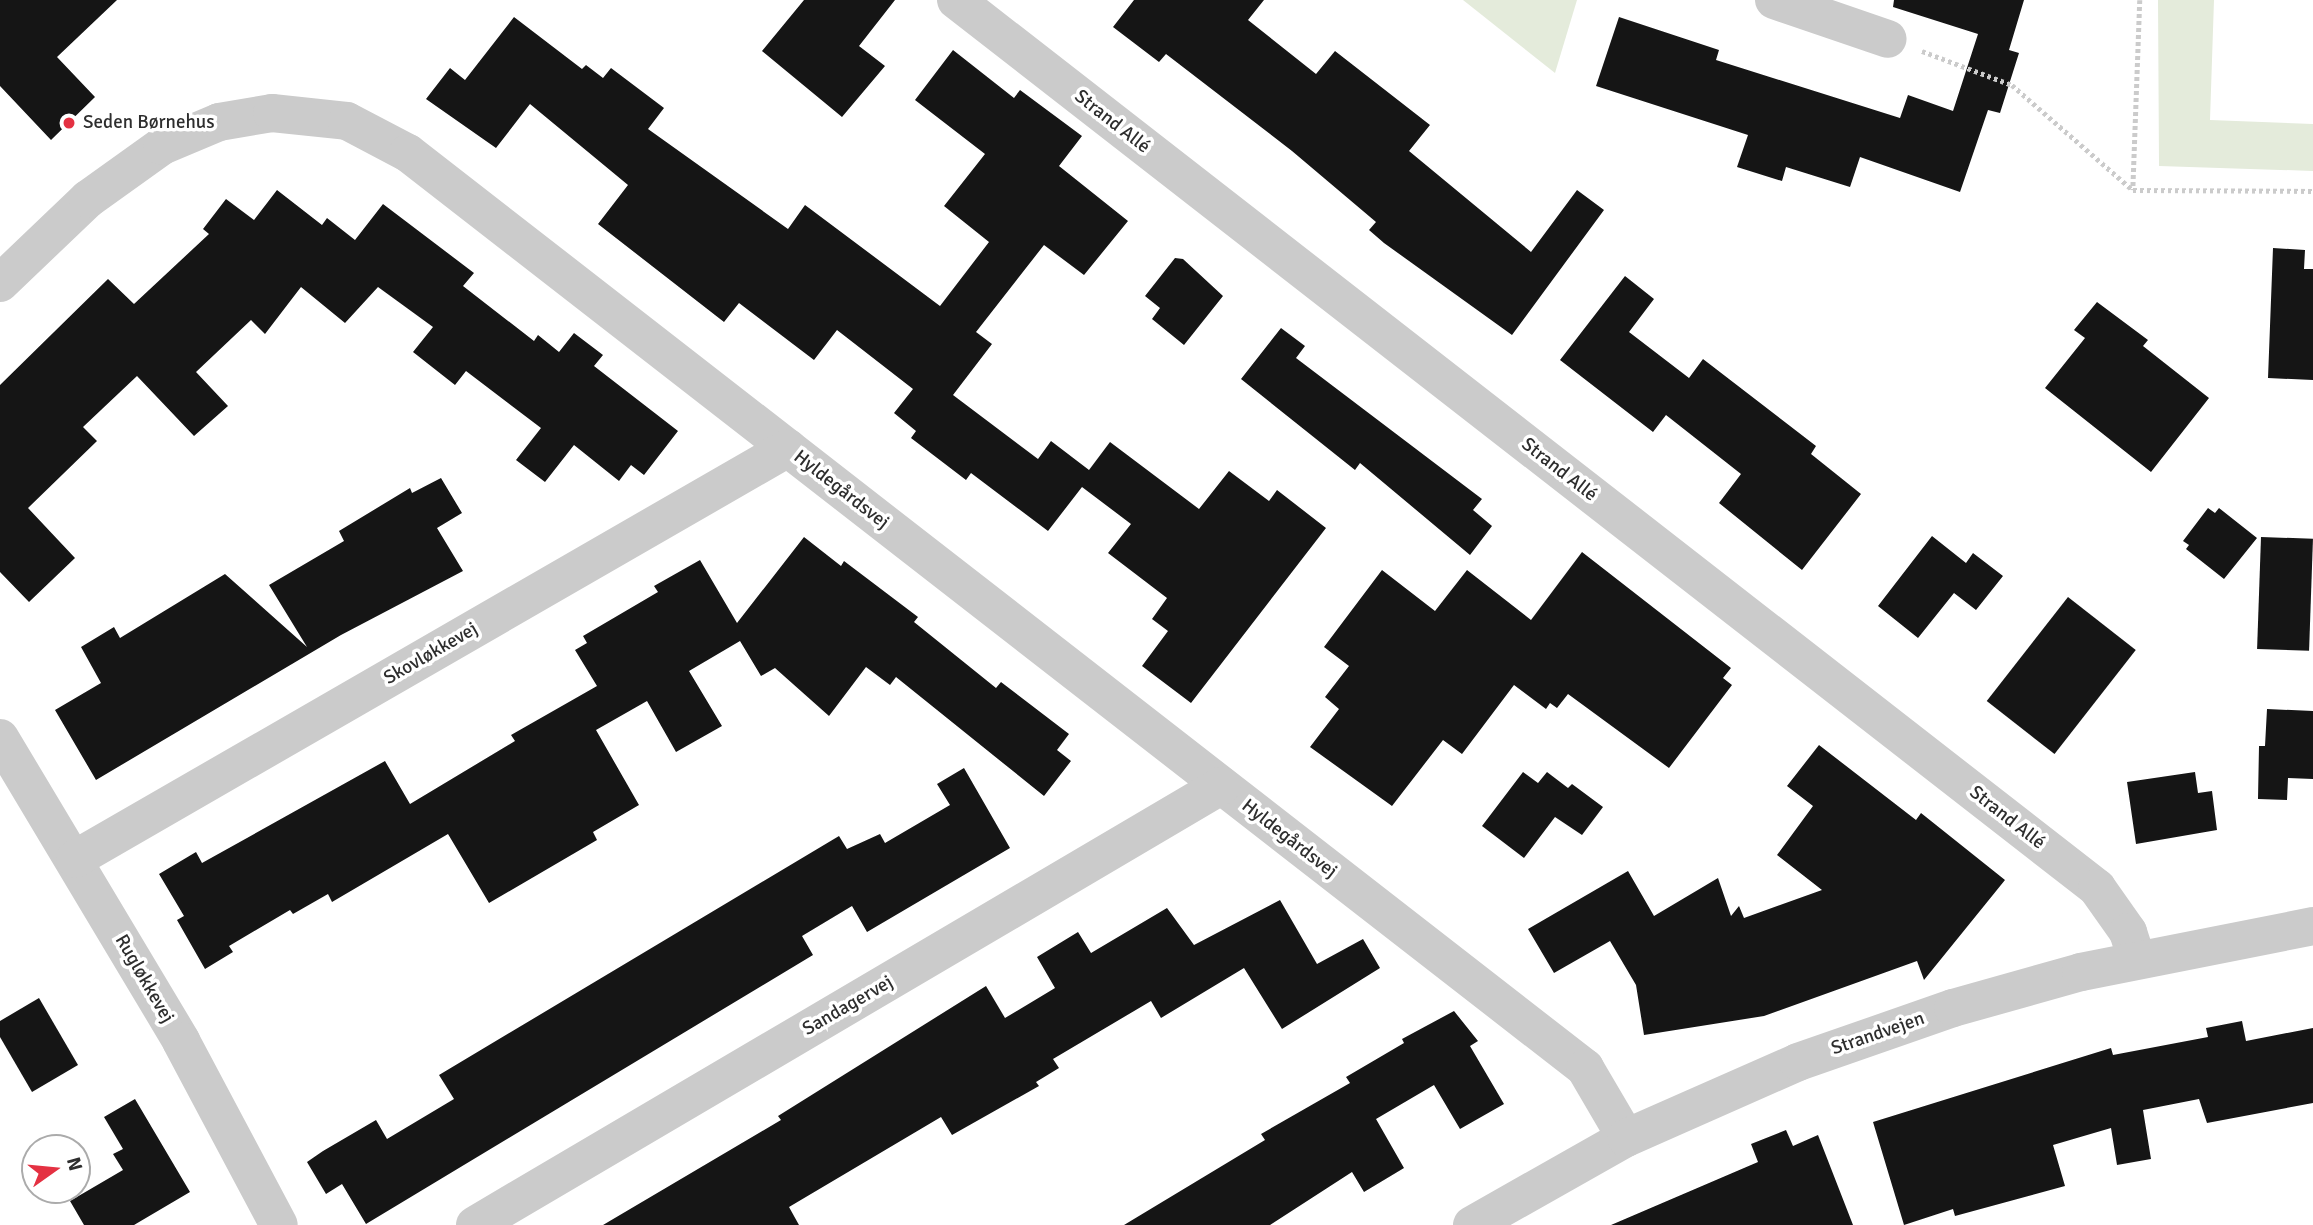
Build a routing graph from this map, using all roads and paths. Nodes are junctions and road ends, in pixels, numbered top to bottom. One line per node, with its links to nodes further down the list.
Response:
1 (956, 0): 13 (street, Strand Allé)
2 (1774, 0): 4 (street)
3 (2140, 0): 5 (path)
4 (1888, 38): 5 (path)
5 (2133, 190): 6 (path)
6 (2313, 191)
7 (0, 284): 8 (street, Hyldegårdsvej)
8 (788, 448): 10 (street, Hyldegårdsvej); 11 (street, Skovløkkevej)
9 (0, 738): 11 (street, Rugløkkevej)
10 (1221, 786): 14 (street, Hyldegårdsvej); 16 (street, Sandagervej)
11 (75, 859): 15 (street, Rugløkkevej)
12 (2313, 926): 13 (street, Strandvejen)
13 (2137, 960): 14 (street, Strandvejen)
14 (1626, 1138): 17 (street, Strandvejen)
15 (279, 1225)
16 (475, 1225)
17 (1472, 1225)

